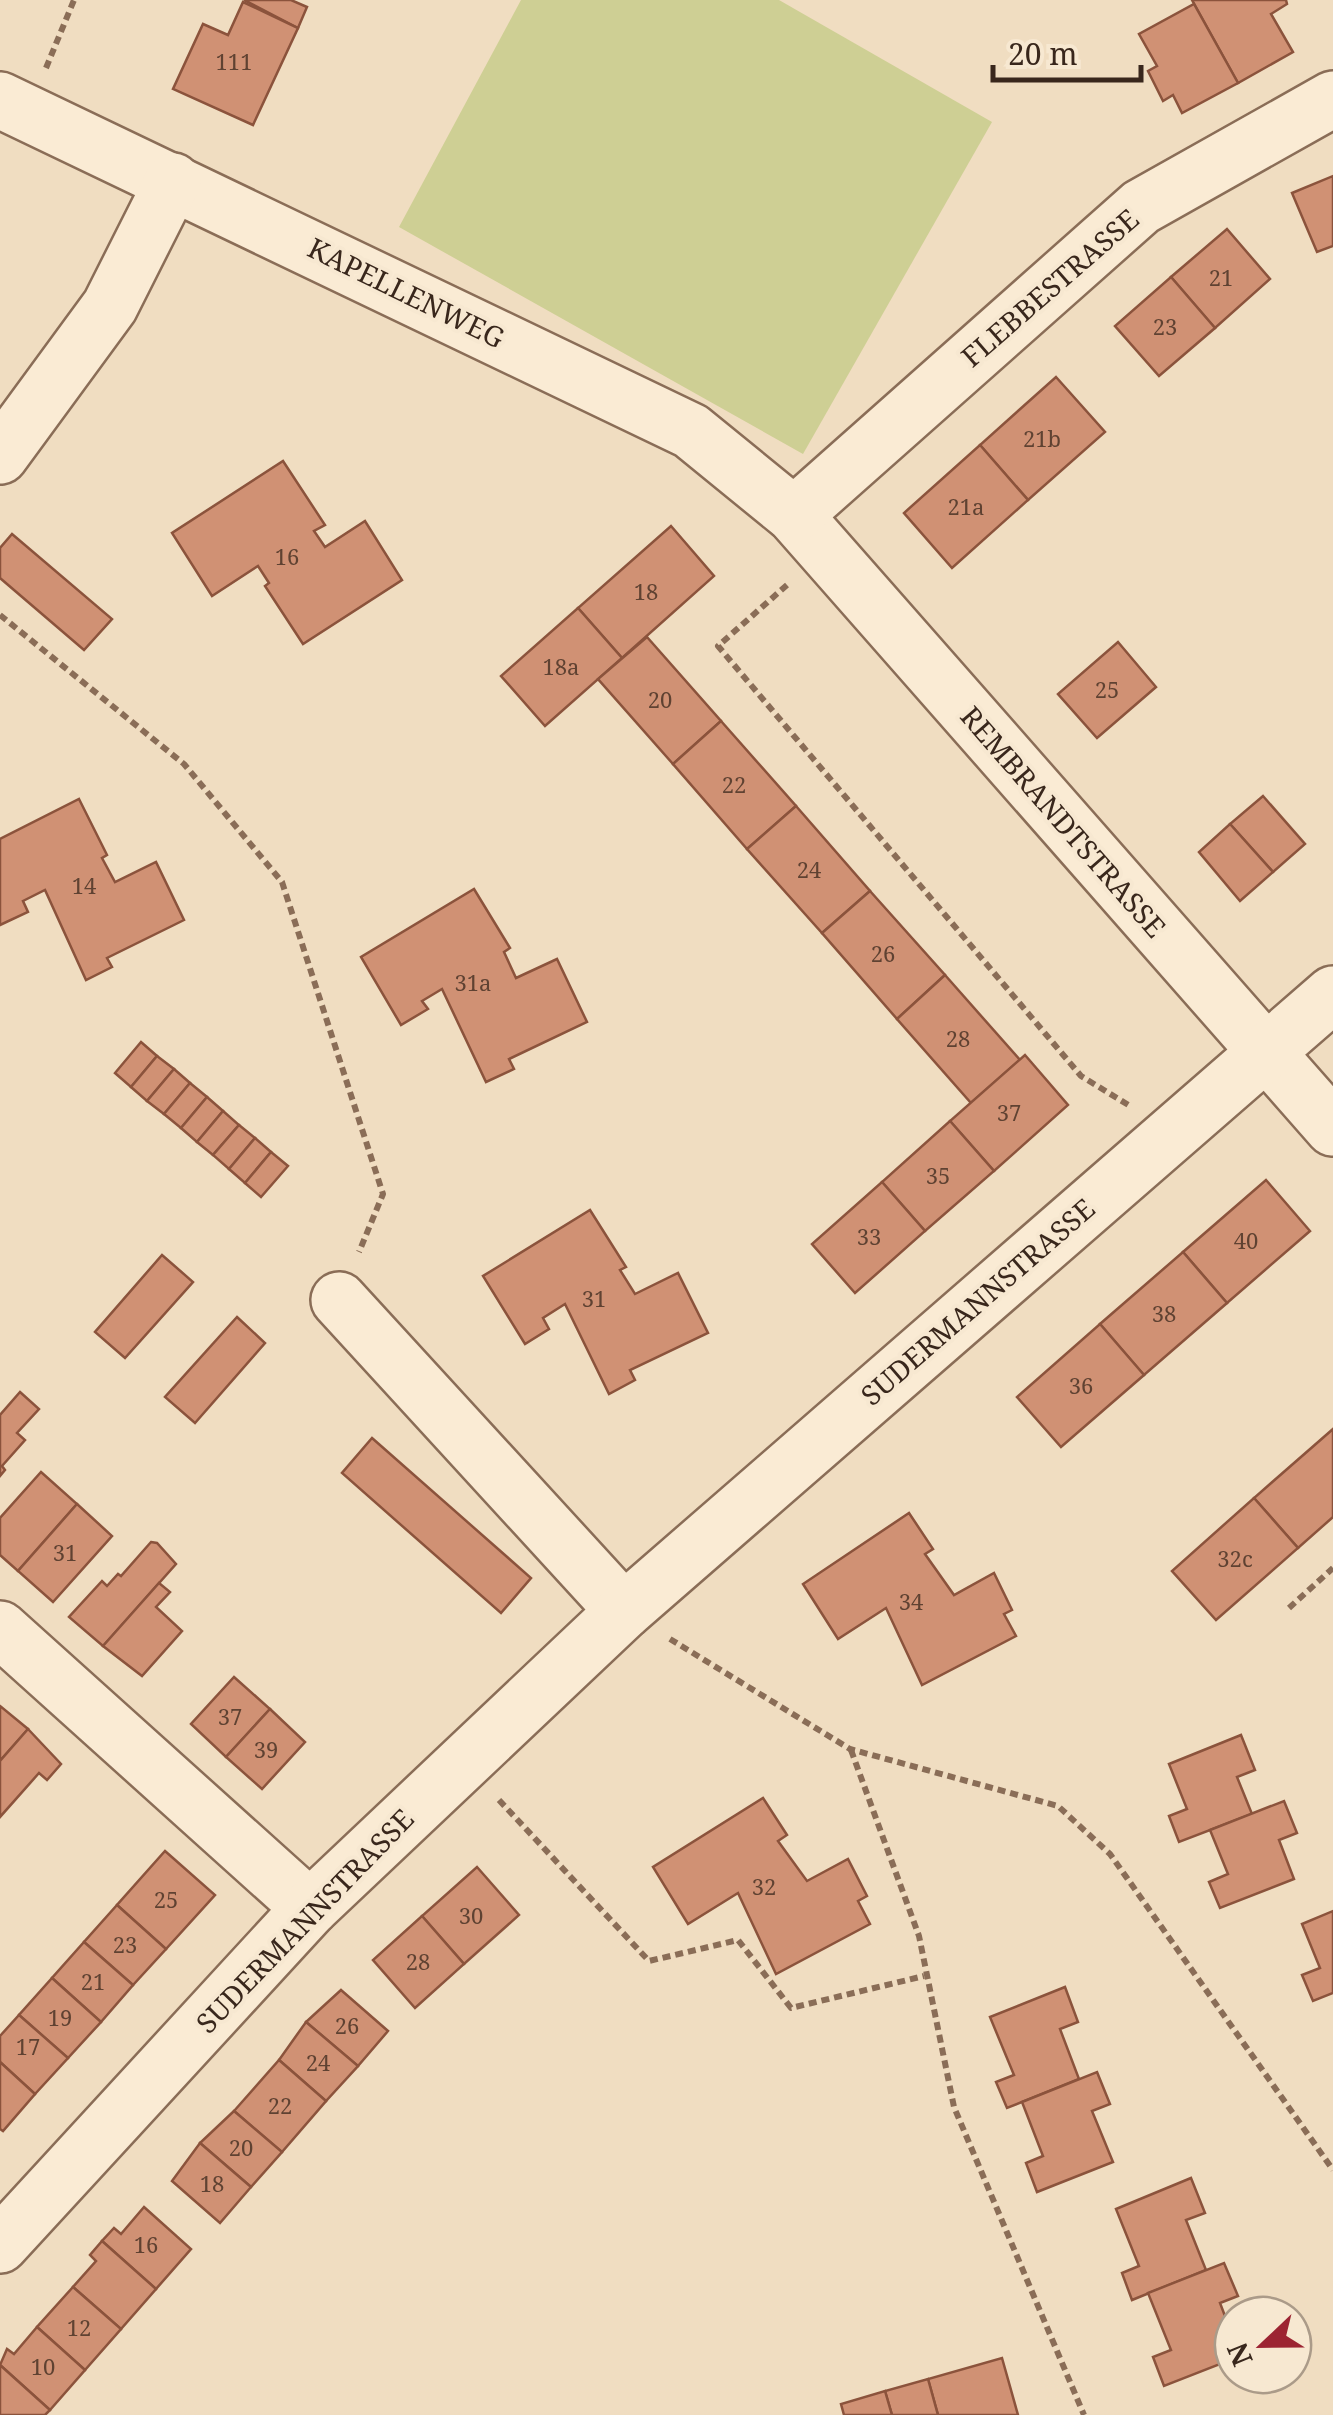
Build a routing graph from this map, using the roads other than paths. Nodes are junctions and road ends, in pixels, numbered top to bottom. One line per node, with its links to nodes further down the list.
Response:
1 (1333, 99): 5 (street, FLEBBESTRASSE)
2 (13, 107): 3 (street, KAPELLENWEG)
3 (173, 181): 4 (street); 5 (street, KAPELLENWEG)
4 (0, 456)
5 (810, 533): 7 (street, REMBRANDTSTRASSE)
6 (1333, 994): 7 (street, SUDERMANNSTRASSE)
7 (1266, 1052): 8 (street, REMBRANDTSTRASSE); 10 (street, SUDERMANNSTRASSE)
8 (1333, 1128)
9 (340, 1300): 10 (street)
10 (624, 1611): 12 (street, SUDERMANNSTRASSE)
11 (0, 1629): 12 (street)
12 (310, 1908): 13 (street, SUDERMANNSTRASSE)
13 (0, 2245)

